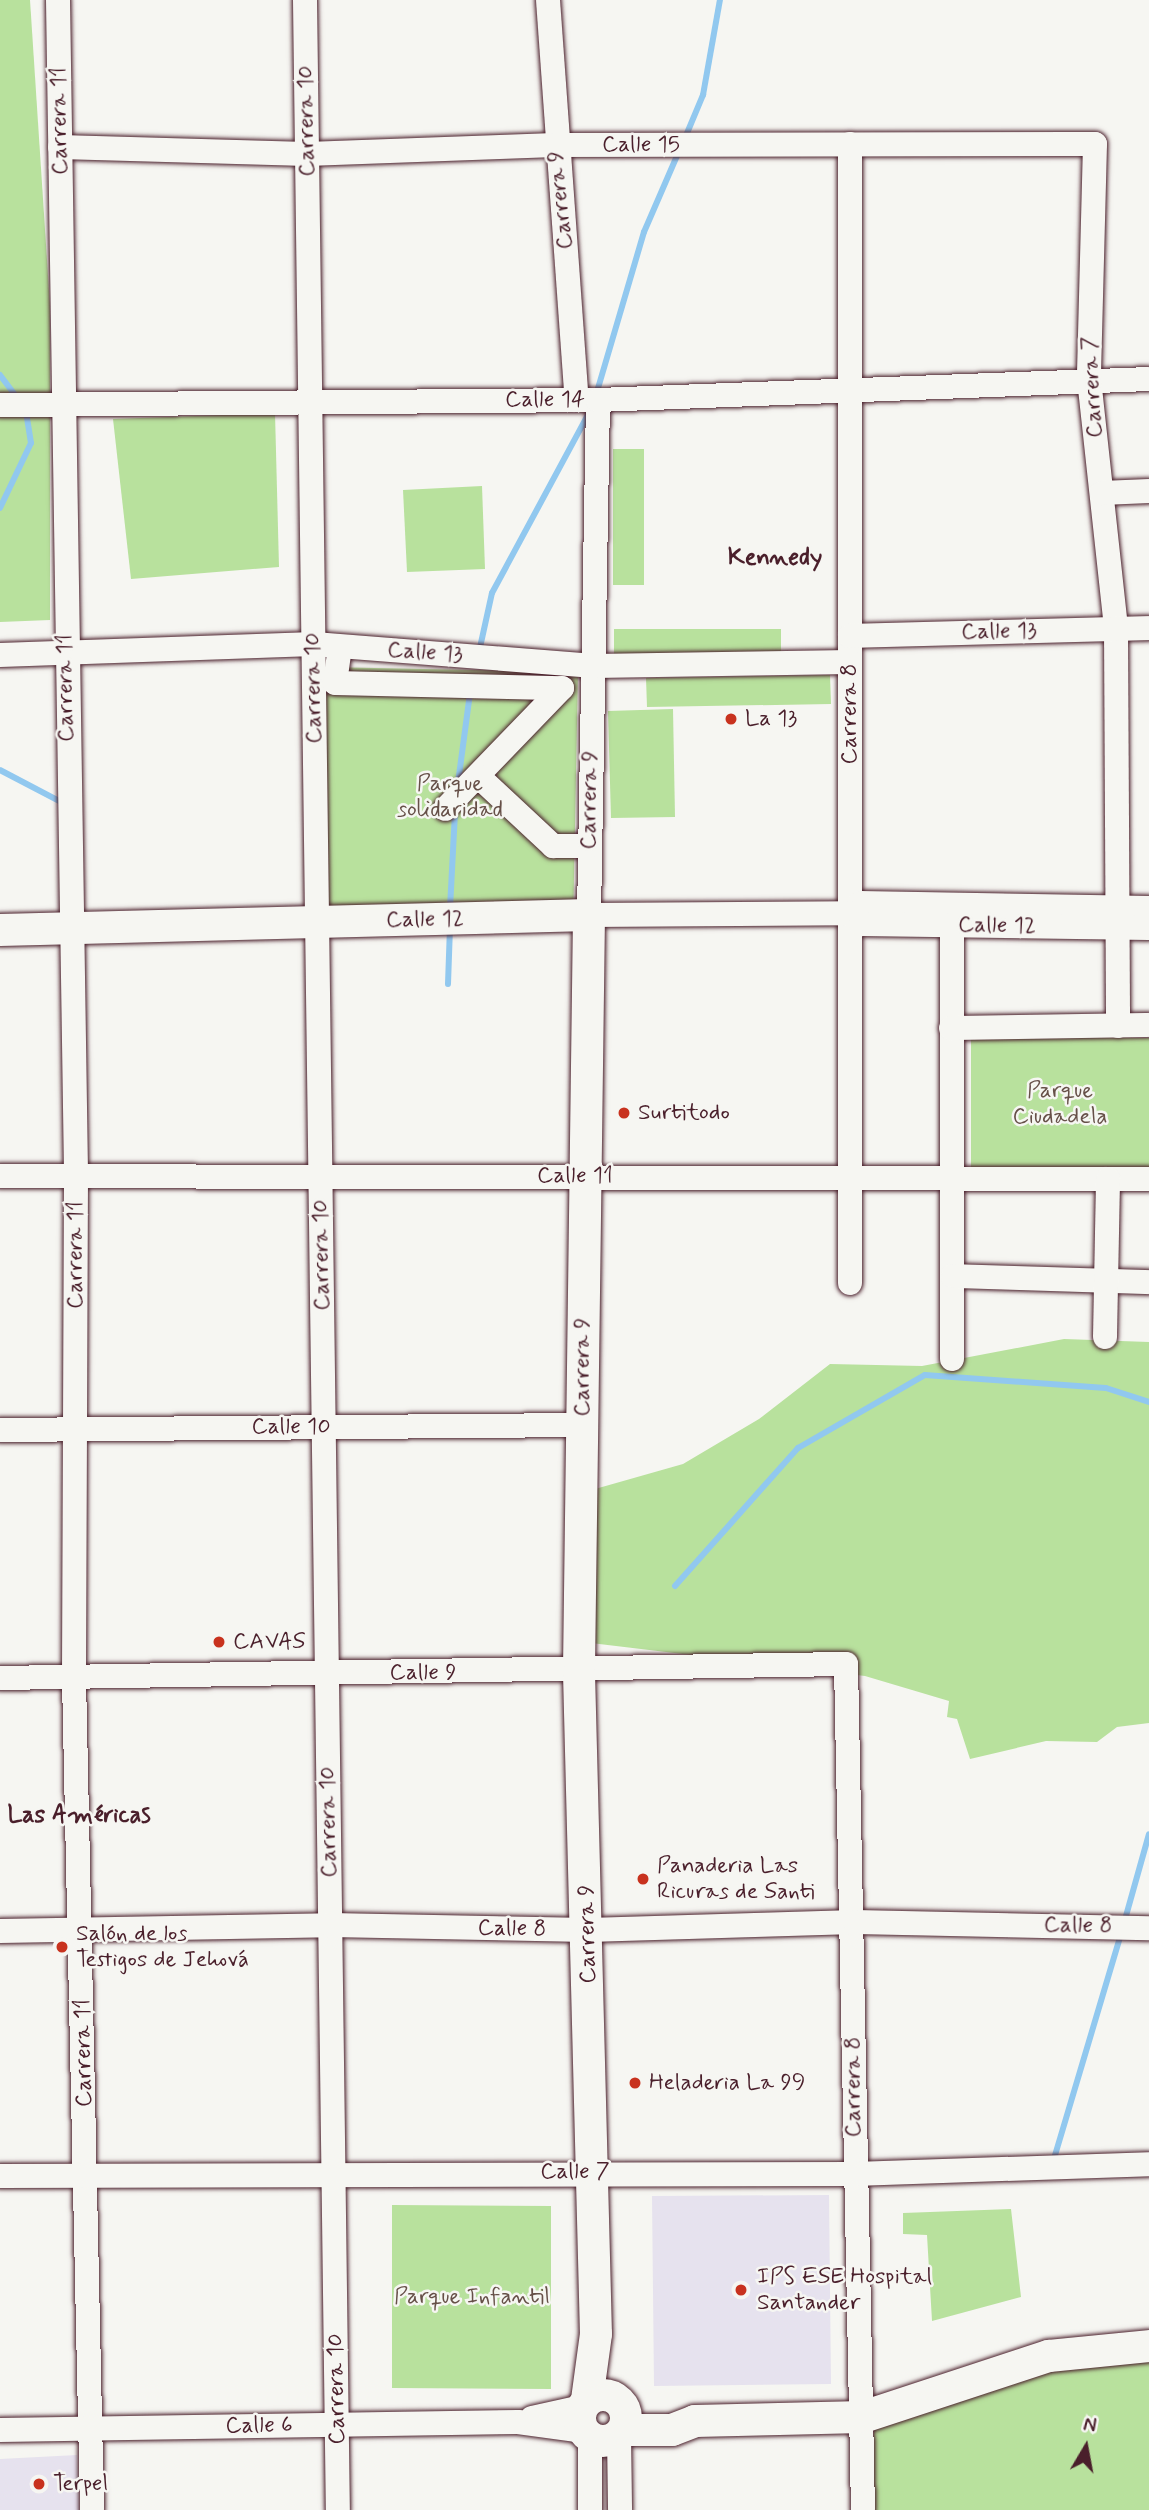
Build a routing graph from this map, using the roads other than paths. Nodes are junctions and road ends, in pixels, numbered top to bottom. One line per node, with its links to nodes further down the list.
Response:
1 (58, 0): 7 (street, Carrera 11)
2 (305, 0): 8 (street, Carrera 10)
3 (548, 0): 6 (street, Carrera 9)
4 (850, 144): 5 (street, Calle 15); 6 (street, Calle 15); 11 (street, Carrera 8)
5 (1095, 144): 9 (street, Carrera 7)
6 (555, 145): 8 (street, Calle 15); 13 (street, Carrera 9)
7 (60, 147): 8 (street, Calle 15); 14 (street, Carrera 11)
8 (307, 154): 12 (street, Carrera 10)
9 (1089, 379): 10 (street, Calle 14); 11 (street, Calle 14); 17 (street, Carrera 7)
10 (1149, 379)
11 (850, 393): 13 (street, Calle 14); 20 (street, Carrera 8)
12 (311, 398): 13 (street, Calle 14); 14 (street, Calle 14); 21 (street, Carrera 10)
13 (587, 400): 26 (street, Carrera 9)
14 (64, 403): 15 (street, Calle 14); 23 (street, Carrera 11)
15 (0, 405)
16 (1149, 491): 17 (street)
17 (1102, 493): 19 (street, Carrera 7)
18 (1149, 628): 19 (street, Calle 13)
19 (1116, 629): 20 (street, Calle 13); 33 (street, Carrera 7)
20 (850, 636): 25 (street, Carrera 8)
21 (314, 645): 22 (street, Calle 13); 23 (street, Calle 13); 34 (street, Carrera 10)
22 (340, 647): 26 (street, Calle 13); 27 (street)
23 (64, 653): 24 (street, Calle 13); 37 (street, Carrera 11)
24 (0, 655)
25 (850, 662): 26 (street, Calle 13); 31 (street, Carrera 8)
26 (594, 666): 29 (street, Carrera 9)
27 (478, 776): 28 (street); 29 (street)
28 (445, 809)
29 (589, 846): 32 (street, Carrera 9)
30 (1149, 908): 33 (street, Calle 12)
31 (850, 913): 32 (street, Calle 12); 33 (street, Calle 12); 35 (street, Calle 12); 46 (street, Carrera 8)
32 (589, 915): 34 (main road, Calle 12); 45 (main road, Carrera 9)
33 (1118, 917): 35 (street, Calle 12); 36 (street, Calle 12); 40 (street, Carrera 7)
34 (317, 923): 37 (main road, Calle 12); 42 (street, Carrera 10)
35 (952, 925): 41 (street)
36 (1149, 928)
37 (71, 929): 38 (main road, Calle 12); 44 (street, Carrera 11)
38 (0, 930)
39 (1149, 1025): 40 (street)
40 (1118, 1026): 41 (street)
41 (951, 1028): 47 (street)
42 (321, 1175): 44 (street, Calle 11); 45 (street, Calle 11); 57 (street, Carrera 10)
43 (0, 1176): 44 (street, Calle 11)
44 (76, 1176): 58 (street, Carrera 11)
45 (584, 1176): 46 (street, Calle 11); 56 (main road, Carrera 9)
46 (850, 1177): 47 (street, Calle 11); 53 (street, Carrera 8)
47 (952, 1178): 48 (street, Calle 11); 50 (street)
48 (1108, 1179): 49 (street, Calle 11); 51 (street)
49 (1149, 1179)
50 (953, 1276): 51 (street); 55 (street)
51 (1106, 1281): 52 (street); 54 (street)
52 (1149, 1282)
53 (850, 1283)
54 (1105, 1337)
55 (952, 1359)
56 (582, 1425): 57 (street, Calle 10); 62 (main road, Carrera 9)
57 (324, 1427): 58 (street, Calle 10); 61 (street, Carrera 10)
58 (75, 1428): 59 (street, Calle 10); 64 (street, Carrera 11)
59 (0, 1430)
60 (846, 1664): 62 (street, Calle 9); 65 (street, Carrera 8)
61 (327, 1673): 62 (street, Calle 9); 64 (street, Calle 9); 66 (street, Carrera 10)
62 (579, 1673): 69 (main road, Carrera 9)
63 (0, 1678): 64 (street, Calle 9)
64 (74, 1679): 68 (street, Carrera 11)
65 (855, 1922): 67 (street, Calle 8); 69 (street, Calle 8); 73 (street, Carrera 8)
66 (330, 1925): 68 (street, Calle 8); 69 (street, Calle 8); 74 (street, Carrera 10)
67 (1149, 1928)
68 (83, 1930): 70 (street, Calle 8); 76 (street, Carrera 11)
69 (588, 1930): 72 (main road, Carrera 9)
70 (0, 1931)
71 (1149, 2164): 73 (street, Calle 7)
72 (592, 2172): 73 (street, Calle 7); 74 (street, Calle 7); 79 (main road, Carrera 9)
73 (853, 2174): 78 (street, Carrera 8)
74 (334, 2175): 76 (street, Calle 7); 80 (street, Carrera 10)
75 (0, 2176): 76 (street, Calle 7)
76 (85, 2176): 81 (street, Carrera 11)
77 (1149, 2346): 78 (main road)
78 (863, 2417): 79 (main road); 87 (street, Carrera 8)
79 (604, 2419): 80 (street, Calle 6); 85 (street, Carrera 9); 86 (street, Carrera 9)
80 (337, 2424): 81 (street, Calle 6); 84 (street, Carrera 10)
81 (91, 2429): 82 (street, Calle 6); 83 (street, Carrera 11)
82 (0, 2430)
83 (92, 2510)
84 (338, 2510)
85 (590, 2510)
86 (620, 2510)
87 (863, 2510)

